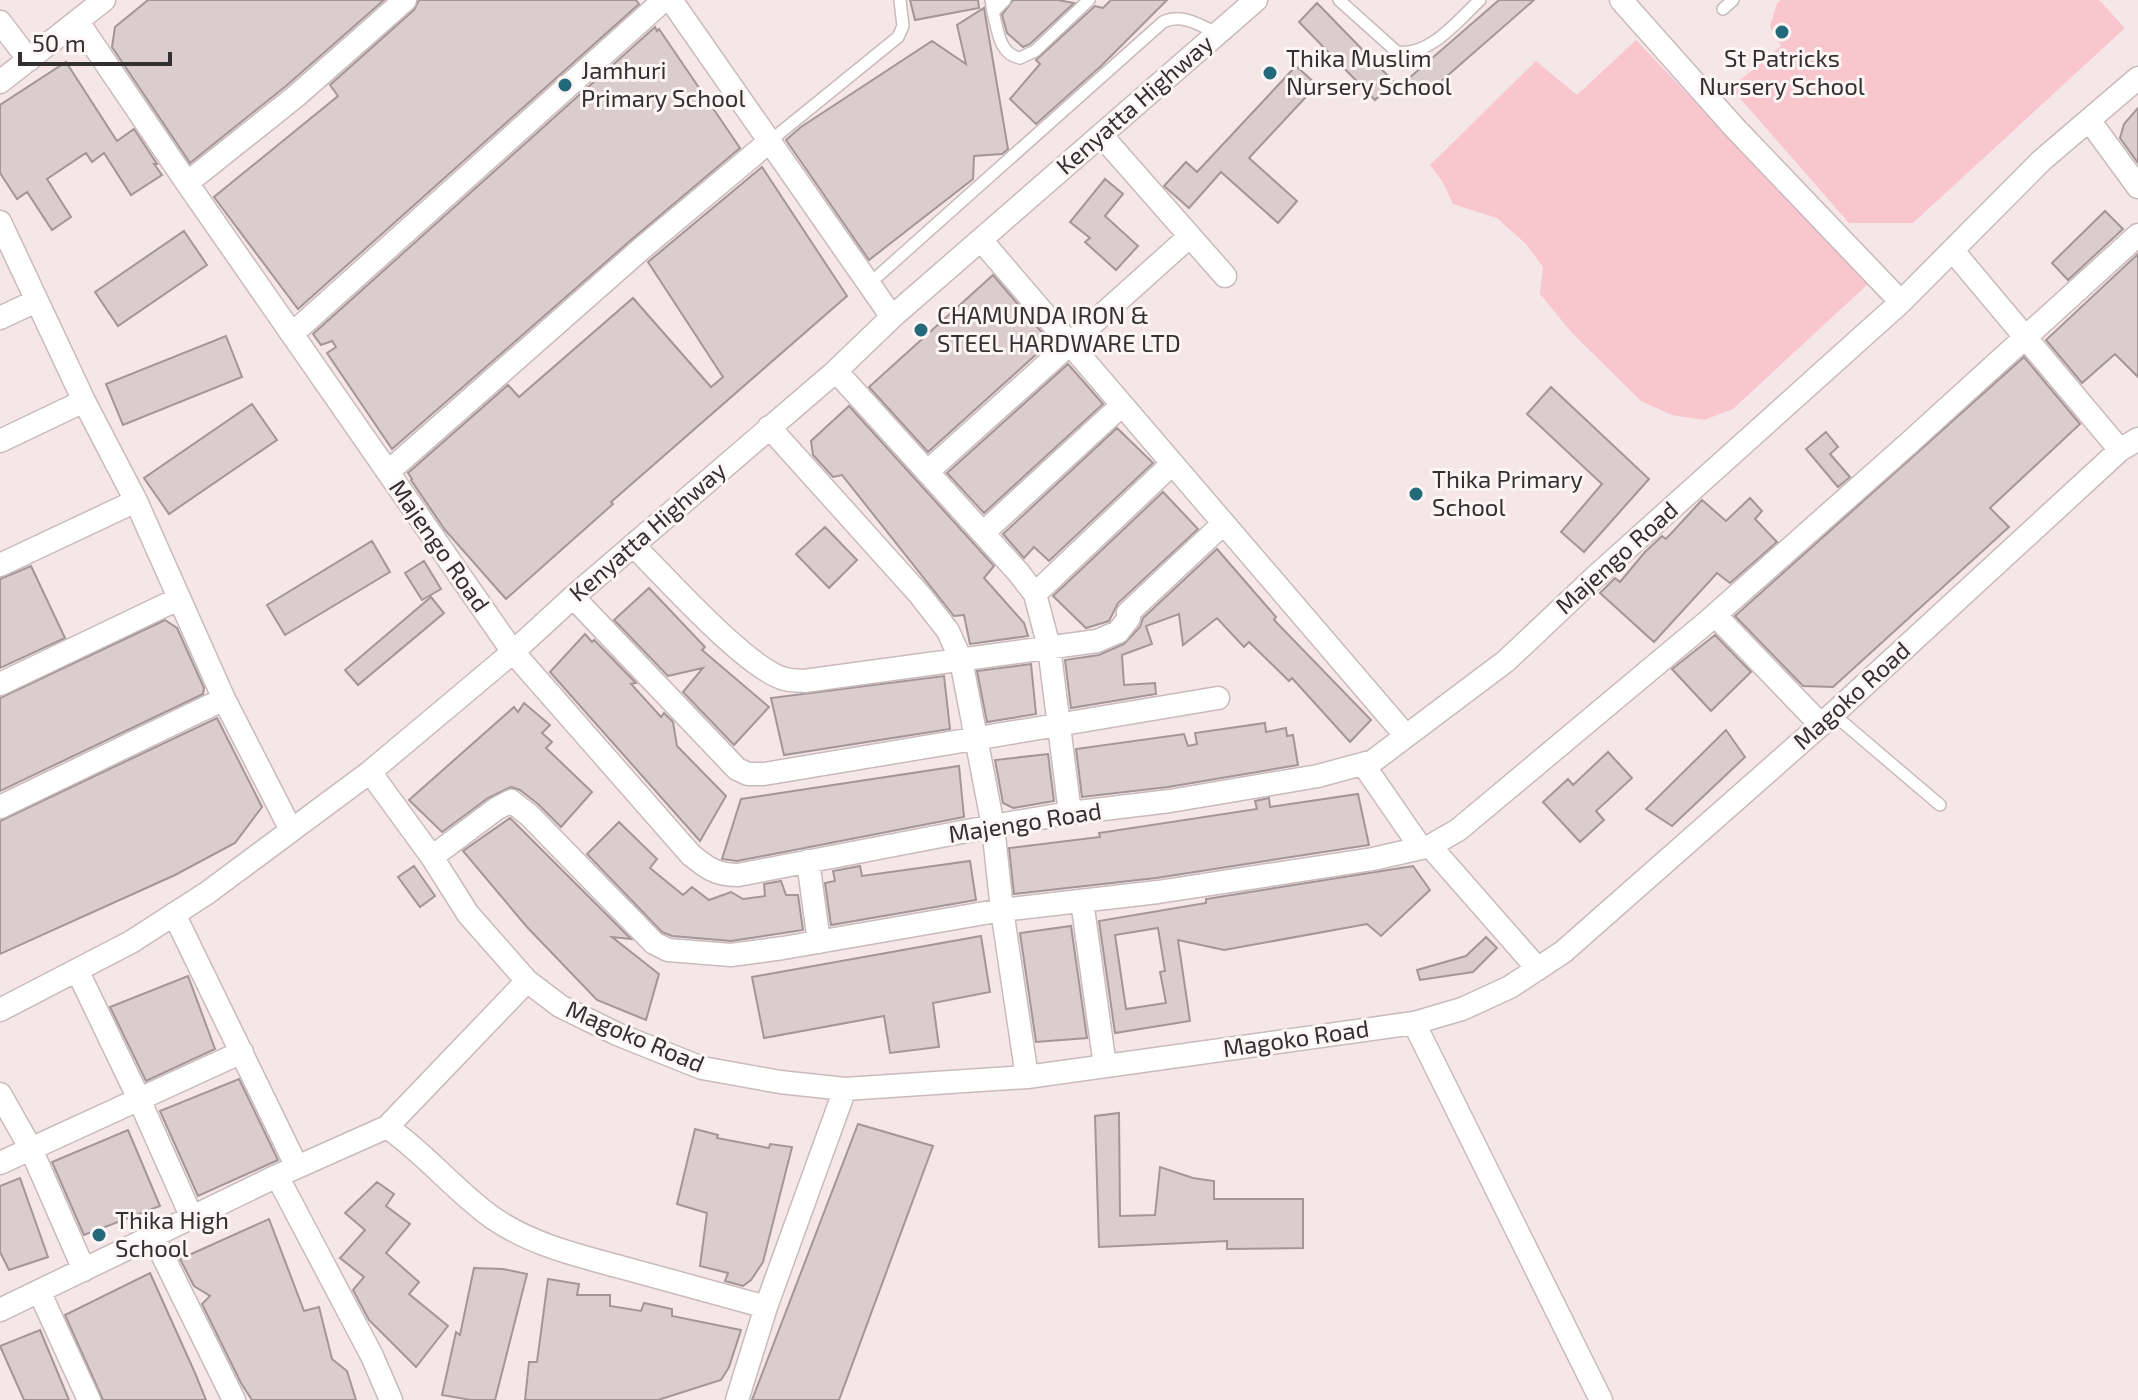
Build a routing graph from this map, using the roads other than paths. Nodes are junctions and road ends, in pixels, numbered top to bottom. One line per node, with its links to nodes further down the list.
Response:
1 (104, 0): 16 (street)
2 (405, 0): 24 (street)
3 (664, 0): 37 (street)
4 (671, 0): 23 (street)
5 (900, 0): 23 (lane)
6 (1005, 0): 13 (lane)
7 (1089, 0): 13 (lane)
8 (1256, 0): 17 (street, Kenyatta Highway)
9 (1339, 0): 10 (lane)
10 (1480, 0)
11 (1621, 0): 34 (street)
12 (1733, 0): 14 (lane)
13 (992, 6)
14 (1723, 9)
15 (0, 22): 18 (street)
16 (78, 22): 18 (street); 24 (street, Majengo Road)
17 (1218, 34): 22 (street, Kenyatta Highway); 32 (lane)
18 (29, 60): 20 (street)
19 (2138, 78): 21 (street, Majengo Road)
20 (0, 82)
21 (2089, 120): 25 (street); 30 (street, Majengo Road)
22 (1101, 135): 28 (street); 29 (street, Kenyatta Highway)
23 (770, 141): 32 (street); 47 (street)
24 (187, 183): 37 (street, Majengo Road)
25 (2138, 187)
26 (0, 222): 33 (street)
27 (2138, 235): 38 (street)
28 (1190, 236): 31 (street); 39 (street)
29 (981, 240): 35 (street, Kenyatta Highway); 39 (street)
30 (1953, 251): 34 (street, Majengo Road); 38 (street)
31 (1225, 276)
32 (869, 284): 35 (street)
33 (36, 301): 36 (street); 41 (street)
34 (1901, 302): 66 (street, Majengo Road)
35 (892, 317): 40 (street, Kenyatta Highway)
36 (0, 318)
37 (292, 334): 47 (street, Majengo Road)
38 (2024, 339): 45 (street); 57 (street)
39 (1068, 343): 42 (street); 48 (street)
40 (836, 371): 43 (street, Kenyatta Highway); 48 (street)
41 (84, 401): 44 (street); 49 (street)
42 (1122, 405): 46 (street); 51 (street)
43 (769, 427): 52 (street, Kenyatta Highway); 60 (street)
44 (0, 441)
45 (2129, 445): 64 (street, Magoko Road)
46 (1172, 464): 50 (street); 54 (street)
47 (388, 472): 59 (street, Majengo Road)
48 (927, 472): 51 (street)
49 (136, 501): 53 (street); 56 (street)
50 (1223, 524): 58 (street); 66 (street)
51 (983, 533): 54 (street)
52 (633, 545): 55 (street, Kenyatta Highway); 60 (street)
53 (0, 565)
54 (1035, 594): 58 (street)
55 (573, 597): 59 (street, Kenyatta Highway); 67 (street)
56 (178, 599): 61 (street); 63 (street)
57 (1715, 615): 64 (street); 75 (street)
58 (1049, 647): 60 (street); 65 (street)
59 (513, 652): 69 (street, Kenyatta Highway); 77 (street, Majengo Road)
60 (961, 660): 67 (street)
61 (0, 684)
62 (1218, 698): 65 (street)
63 (224, 699): 71 (street); 74 (street)
64 (1827, 720): 70 (lane); 82 (street, Magoko Road)
65 (1059, 726): 67 (street); 72 (street)
66 (1406, 736): 68 (street, Majengo Road)
67 (975, 740): 73 (street)
68 (1363, 764): 72 (street, Majengo Road); 75 (street)
69 (370, 772): 74 (street, Kenyatta Highway); 76 (street, Magoko Road)
70 (1940, 805)
71 (0, 807)
72 (1070, 813): 73 (street, Majengo Road)
73 (993, 826): 77 (street, Majengo Road); 79 (street)
74 (291, 830): 80 (street, Kenyatta Highway)
75 (1426, 847): 78 (street); 82 (street)
76 (432, 857): 81 (street); 84 (street, Magoko Road)
77 (808, 861): 81 (street)
78 (1082, 901): 79 (street); 88 (street)
79 (1002, 910): 81 (street); 89 (street)
80 (174, 914): 83 (street, Kenyatta Highway); 87 (street)
81 (819, 942)
82 (1538, 969): 86 (street, Magoko Road)
83 (77, 970): 85 (street, Kenyatta Highway); 92 (street)
84 (527, 981): 90 (street, Magoko Road); 93 (street)
85 (0, 1010)
86 (1414, 1023): 88 (street, Magoko Road); 107 (street)
87 (242, 1052): 92 (street); 96 (street)
88 (1105, 1066): 89 (street, Magoko Road)
89 (1027, 1077): 90 (street, Magoko Road)
90 (845, 1089): 101 (street)
91 (0, 1094): 94 (street)
92 (139, 1099): 94 (street); 97 (street)
93 (387, 1127): 96 (street); 101 (street)
94 (31, 1149): 95 (street); 99 (street)
95 (0, 1163)
96 (287, 1172): 97 (street); 105 (street)
97 (192, 1218): 98 (street)
98 (153, 1236): 99 (street); 104 (street)
99 (84, 1270): 100 (street)
100 (39, 1291): 102 (street); 103 (street)
101 (766, 1307): 106 (street)
102 (0, 1310)
103 (89, 1400)
104 (234, 1400)
105 (391, 1400)
106 (737, 1400)
107 (1601, 1400)

